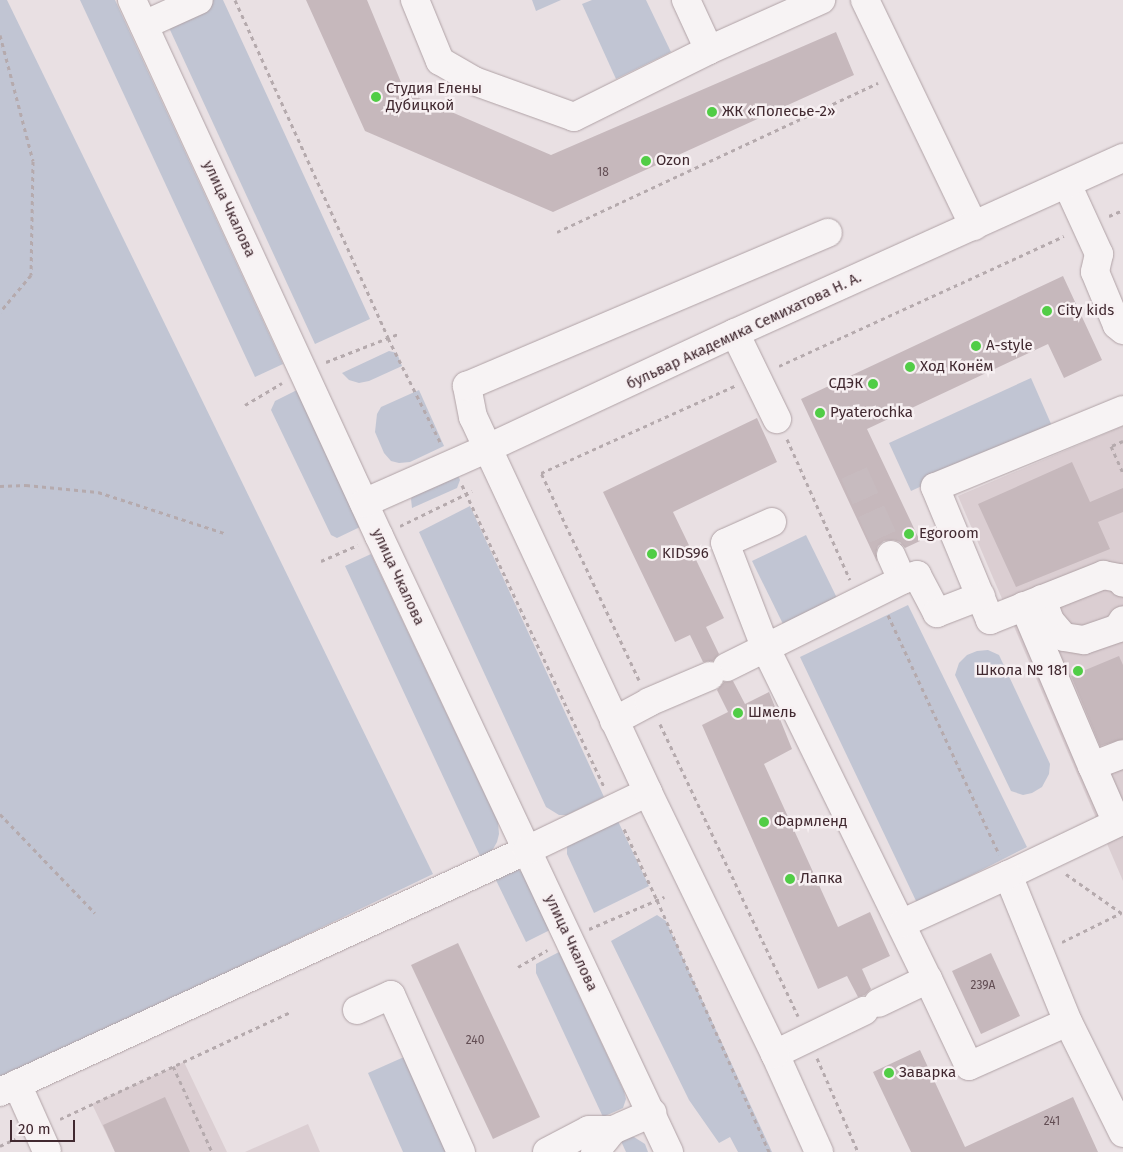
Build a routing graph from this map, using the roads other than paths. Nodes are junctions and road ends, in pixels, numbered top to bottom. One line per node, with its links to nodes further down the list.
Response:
1 (132, 0): 7 (street, улица Чкалова)
2 (199, 0): 7 (street)
3 (415, 0): 8 (street)
4 (686, 0): 8 (street)
5 (821, 0): 8 (street)
6 (865, 0): 11 (street)
7 (144, 26): 18 (street, улица Чкалова)
8 (709, 50)
9 (1123, 158): 10 (street, бульвар Академика Семихатова Н. А.)
10 (1067, 184): 11 (street, бульвар Академика Семихатова Н. А.); 13 (street)
11 (974, 226): 14 (street, бульвар Академика Семихатова Н. А.)
12 (828, 233): 17 (street)
13 (1123, 330)
14 (735, 333): 16 (street); 17 (street, бульвар Академика Семихатова Н. А.)
15 (1123, 410): 23 (street)
16 (777, 419)
17 (488, 448): 18 (street, бульвар Академика Семихатова Н. А.); 27 (street)
18 (364, 503): 31 (street, улица Чкалова)
19 (772, 522): 26 (street)
20 (890, 555): 22 (street)
21 (1116, 576): 24 (street)
22 (902, 580): 23 (street); 26 (street)
23 (981, 596): 24 (street)
24 (1033, 602): 25 (street); 29 (street)
25 (1123, 620)
26 (766, 649): 27 (street); 33 (street)
27 (614, 720): 30 (street)
28 (1123, 754): 29 (street)
29 (1092, 766): 32 (street)
30 (648, 792): 31 (street); 37 (street)
31 (527, 850): 38 (street); 39 (street, улица Чкалова)
32 (1008, 863): 33 (street); 36 (street)
33 (903, 924): 34 (street)
34 (928, 979): 36 (street); 37 (street)
35 (356, 1010): 43 (street)
36 (1068, 1022): 41 (street)
37 (775, 1054): 47 (street)
38 (8, 1088): 42 (street)
39 (652, 1113): 40 (street); 46 (street, улица Чкалова)
40 (613, 1130): 44 (street); 45 (street)
41 (1123, 1133)
42 (42, 1140)
43 (461, 1152)
44 (547, 1152)
45 (595, 1152)
46 (669, 1152)
47 (819, 1152)

